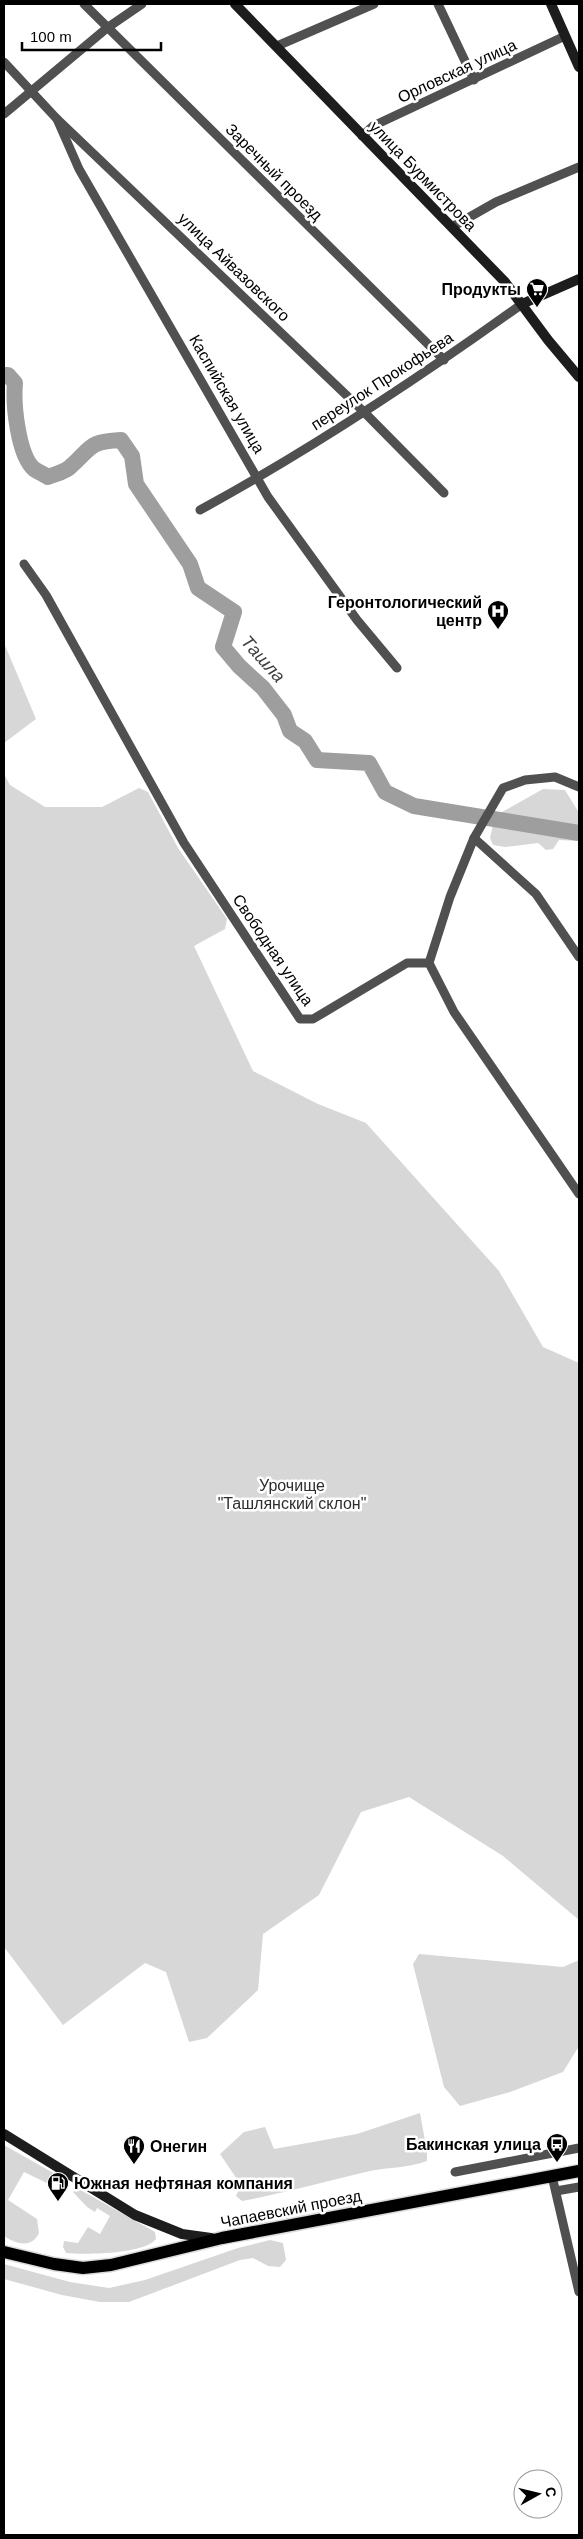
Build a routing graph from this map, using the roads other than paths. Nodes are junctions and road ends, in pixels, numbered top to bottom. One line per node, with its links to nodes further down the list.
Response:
1 (84, 4): 7 (street, Заречный проезд)
2 (142, 4): 7 (street)
3 (235, 4): 9 (street, улица Бурмистрова)
4 (374, 4): 9 (street)
5 (438, 4): 12 (street)
6 (551, 4): 8 (street)
7 (107, 28): 13 (street); 21 (street, Заречный проезд)
8 (565, 36): 11 (street); 12 (street, Орловская улица)
9 (277, 46): 16 (street, улица Бурмистрова)
10 (4, 62): 13 (street, улица Айвазовского)
11 (579, 67)
12 (474, 80): 16 (street, Орловская улица)
13 (32, 90): 14 (street); 15 (street, улица Айвазовского)
14 (4, 114)
15 (57, 119): 23 (street, улица Айвазовского); 24 (street, Каспийская улица)
16 (362, 136): 18 (street, улица Бурмистрова)
17 (579, 167): 18 (street)
18 (452, 228): 20 (street, улица Бурмистрова)
19 (579, 278): 20 (street, переулок Прокофьева)
20 (522, 304): 21 (street, переулок Прокофьева); 22 (street, улица Бурмистрова)
21 (444, 360): 23 (street, переулок Прокофьева)
22 (579, 377)
23 (364, 412): 24 (street, переулок Прокофьева); 25 (street, улица Айвазовского)
24 (258, 478): 26 (street, переулок Прокофьева); 28 (street, Каспийская улица)
25 (444, 493)
26 (200, 510)
27 (24, 564): 32 (street, Свободная улица)
28 (397, 668)
29 (579, 786): 30 (street)
30 (474, 838): 31 (street); 32 (street)
31 (579, 957)
32 (429, 963): 33 (street)
33 (579, 1194)
34 (4, 2134): 37 (street)
35 (4, 2140): 37 (street)
36 (579, 2148): 39 (street)
37 (29, 2151): 43 (street)
38 (579, 2171): 40 (main road, Чапаевский проезд)
39 (455, 2172)
40 (552, 2176): 42 (street); 43 (main road, Чапаевский проезд)
41 (579, 2187): 42 (street)
42 (556, 2191): 45 (street)
43 (222, 2238): 44 (main road, Чапаевский проезд)
44 (6, 2250)
45 (579, 2292)

